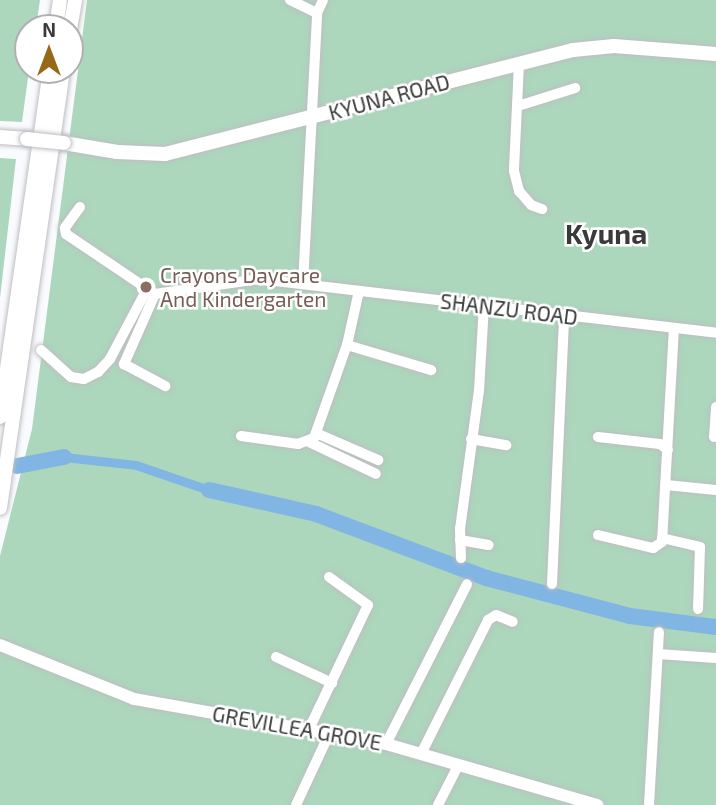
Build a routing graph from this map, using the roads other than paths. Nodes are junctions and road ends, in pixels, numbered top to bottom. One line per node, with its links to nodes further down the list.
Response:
1 (290, 0): 3 (street)
2 (323, 0): 3 (street)
3 (317, 13): 10 (street)
4 (716, 54): 5 (main road, KYUNA ROAD)
5 (519, 63): 9 (street); 10 (main road, KYUNA ROAD)
6 (48, 84): 26 (main road)
7 (61, 84): 39 (main road)
8 (575, 88): 9 (street)
9 (518, 106): 13 (street)
10 (312, 118): 11 (main road, KYUNA ROAD, bridge); 14 (street)
11 (0, 137)
12 (80, 207): 16 (street)
13 (542, 209)
14 (303, 284): 15 (street, SHANZU ROAD); 16 (street, SHANZU ROAD)
15 (359, 291): 17 (street, SHANZU ROAD); 21 (street)
16 (151, 292): 22 (street); 24 (street)
17 (484, 304): 18 (street, SHANZU ROAD); 31 (street)
18 (564, 316): 19 (street, SHANZU ROAD); 47 (street)
19 (674, 329): 20 (street, SHANZU ROAD); 34 (street)
20 (716, 333)
21 (347, 345): 23 (street); 27 (street)
22 (41, 350)
23 (431, 370)
24 (164, 386)
25 (716, 407): 30 (street)
26 (0, 417)
27 (316, 433): 32 (street); 35 (street)
28 (241, 436): 32 (street)
29 (598, 437): 34 (street)
30 (714, 437)
31 (471, 439): 33 (street); 42 (street)
32 (309, 442): 36 (street)
33 (506, 445)
34 (668, 450): 37 (street)
35 (378, 460)
36 (376, 474)
37 (666, 485): 38 (street); 41 (street)
38 (716, 490)
39 (0, 508)
40 (598, 535): 41 (street)
41 (662, 538): 48 (street)
42 (460, 540): 43 (street); 44 (street)
43 (489, 545)
44 (461, 558)
45 (329, 577): 55 (street)
46 (467, 584): 58 (street)
47 (552, 584)
48 (698, 609)
49 (513, 622): 59 (street)
50 (659, 632): 52 (street)
51 (0, 645): 56 (street, GREVILLEA GROVE)
52 (658, 654): 54 (street); 64 (street)
53 (276, 657): 55 (street)
54 (716, 658)
55 (332, 683): 56 (street)
56 (310, 727): 57 (street, GREVILLEA GROVE)
57 (330, 732): 58 (street, GREVILLEA GROVE); 62 (street)
58 (386, 744): 59 (street, GREVILLEA GROVE)
59 (422, 752): 60 (street, GREVILLEA GROVE)
60 (457, 766): 61 (street, GREVILLEA GROVE); 63 (street)
61 (589, 804)
62 (296, 805)
63 (438, 805)
64 (649, 805)

